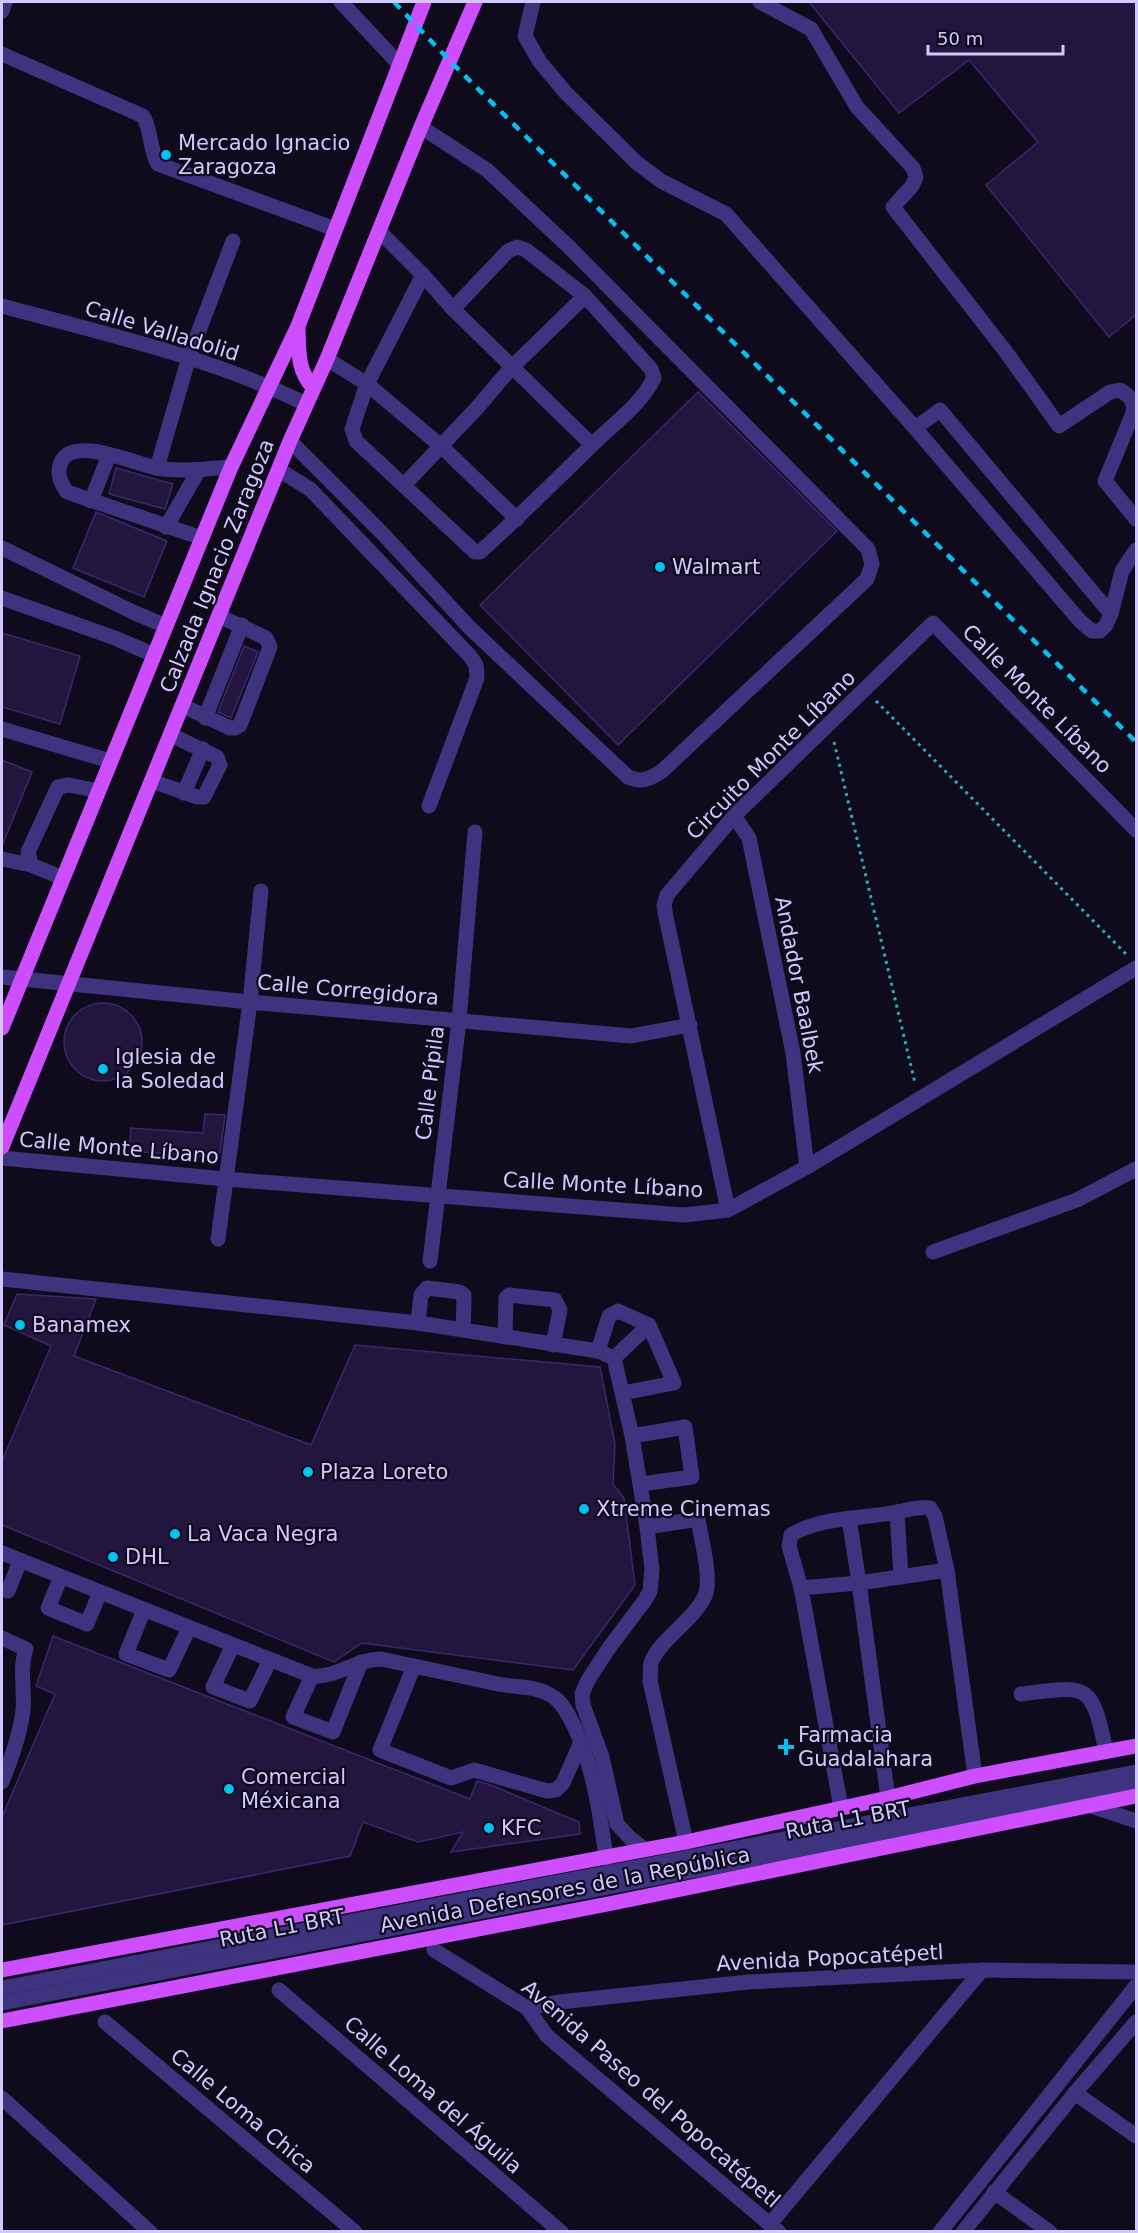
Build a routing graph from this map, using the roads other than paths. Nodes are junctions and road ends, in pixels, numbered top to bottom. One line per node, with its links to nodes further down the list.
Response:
1 (5, 2): 7 (street)
2 (341, 2): 9 (street)
3 (424, 2): 9 (main road, Calzada Ignacio Zaragoza)
4 (475, 2): 10 (main road, Calzada Ignacio Zaragoza)
5 (533, 2): 26 (street)
6 (760, 2): 38 (street)
7 (2, 11)
8 (2, 54): 11 (street)
9 (400, 65): 11 (main road, Calzada Ignacio Zaragoza)
10 (421, 127): 12 (main road, Calzada Ignacio Zaragoza); 27 (street)
11 (335, 229): 18 (main road, Calzada Ignacio Zaragoza)
12 (379, 231): 14 (street); 20 (main road, Calzada Ignacio Zaragoza)
13 (233, 241): 19 (street)
14 (423, 275): 17 (street); 22 (street)
15 (585, 296): 17 (street); 21 (street); 28 (street)
16 (2, 306): 19 (street, Calle Valladolid)
17 (453, 309): 21 (street)
18 (298, 326): 23 (main road, Calzada Ignacio Zaragoza); 24 (main road)
19 (189, 357): 23 (street, Calle Valladolid); 32 (street)
20 (327, 359): 22 (street); 24 (main road, Calzada Ignacio Zaragoza)
21 (512, 367): 28 (street); 29 (street)
22 (367, 384): 29 (street); 35 (street)
23 (270, 386): 25 (street, Calle Valladolid); 31 (main road, Calzada Ignacio Zaragoza)
24 (313, 387): 25 (main road, Calzada Ignacio Zaragoza)
25 (306, 404): 27 (main road, Calzada Ignacio Zaragoza)
26 (915, 428): 44 (street); 44 (street)
27 (290, 441): 34 (main road, Calzada Ignacio Zaragoza)
28 (592, 445): 37 (street)
29 (441, 446): 35 (street); 37 (street)
30 (109, 455): 32 (street); 36 (street); 36 (street)
31 (231, 467): 33 (street); 40 (main road, Calzada Ignacio Zaragoza)
32 (157, 468): 33 (street)
33 (199, 470): 39 (street)
34 (279, 470): 45 (main road, Calzada Ignacio Zaragoza); 59 (street)
35 (404, 485): 37 (street)
36 (91, 501): 39 (street)
37 (517, 519)
38 (1137, 519)
39 (166, 527): 40 (street)
40 (202, 538): 47 (main road, Calzada Ignacio Zaragoza)
41 (2, 548): 47 (street)
42 (1137, 550): 44 (street)
43 (2, 598): 49 (street)
44 (1111, 614)
45 (219, 616): 48 (street); 50 (main road, Calzada Ignacio Zaragoza)
46 (933, 623): 60 (street, Circuito Monte Líbano); 61 (street, Calle Monte Líbano)
47 (166, 626): 49 (main road, Calzada Ignacio Zaragoza)
48 (242, 626): 51 (street); 51 (street)
49 (154, 655): 55 (main road, Calzada Ignacio Zaragoza)
50 (183, 706): 51 (street); 53 (main road, Calzada Ignacio Zaragoza)
51 (205, 718)
52 (2, 729): 55 (street)
53 (171, 735): 54 (street); 56 (main road, Calzada Ignacio Zaragoza)
54 (202, 749): 58 (street); 58 (street)
55 (110, 761): 57 (main road, Calzada Ignacio Zaragoza)
56 (152, 781): 58 (street); 70 (main road, Calzada Ignacio Zaragoza)
57 (98, 791): 64 (street); 65 (main road, Calzada Ignacio Zaragoza)
58 (184, 793)
59 (429, 806)
60 (734, 816): 73 (street, Circuito Monte Líbano); 77 (street, Andador Baalbek)
61 (1137, 830)
62 (475, 832): 72 (street, Calle Pípila)
63 (2, 859): 64 (street)
64 (31, 865): 65 (street)
65 (63, 878): 69 (main road, Calzada Ignacio Zaragoza)
66 (261, 891): 71 (street)
67 (1132, 962): 77 (street, Calle Monte Líbano)
68 (2, 977): 69 (street, Calle Corregidora)
69 (23, 979): 70 (street, Calle Corregidora); 74 (main road, Calzada Ignacio Zaragoza)
70 (68, 985): 71 (street, Calle Corregidora); 75 (main road, Calzada Ignacio Zaragoza)
71 (250, 1002): 72 (street, Calle Corregidora); 79 (street)
72 (459, 1021): 73 (street, Calle Corregidora); 80 (street, Calle Pípila)
73 (690, 1024): 81 (street, Circuito Monte Líbano)
74 (2, 1028)
75 (2, 1147)
76 (2, 1158): 79 (street, Calle Monte Líbano)
77 (807, 1167): 81 (street, Calle Monte Líbano)
78 (1137, 1169): 83 (street)
79 (225, 1179): 80 (street, Calle Monte Líbano); 82 (street)
80 (438, 1197): 81 (street, Calle Monte Líbano); 84 (street, Calle Pípila)
81 (728, 1210)
82 (218, 1239)
83 (933, 1252)
84 (430, 1261)
85 (2, 1279): 86 (street)
86 (418, 1323): 88 (street); 88 (street)
87 (649, 1325): 91 (street); 92 (street); 93 (street)
88 (463, 1330): 89 (street)
89 (505, 1337): 90 (street); 90 (street)
90 (553, 1345): 91 (street)
91 (598, 1351): 92 (street)
92 (614, 1359): 93 (street)
93 (623, 1394): 94 (street)
94 (632, 1436): 95 (street); 95 (street)
95 (640, 1484): 98 (street)
96 (897, 1512): 97 (street); 101 (street); 103 (street)
97 (849, 1518): 104 (street); 105 (street)
98 (647, 1527): 129 (street); 130 (street)
99 (2, 1553): 100 (street)
100 (20, 1561): 102 (street); 106 (street)
101 (947, 1570): 103 (street); 121 (street)
102 (61, 1577): 107 (street); 107 (street)
103 (901, 1577): 104 (street)
104 (860, 1583): 105 (street); 125 (street)
105 (801, 1588): 127 (street)
106 (2, 1589)
107 (100, 1592): 108 (street)
108 (144, 1610): 109 (street); 109 (street)
109 (189, 1628): 111 (street)
110 (2, 1638): 122 (street)
111 (232, 1645): 112 (street); 112 (street)
112 (270, 1660): 115 (street)
113 (361, 1662): 114 (street); 115 (street); 115 (street)
114 (414, 1666): 117 (street); 117 (street)
115 (312, 1677)
116 (1021, 1694): 119 (street)
117 (581, 1742): 131 (street)
118 (1137, 1746): 119 (main road, Avenida Defensores de la República)
119 (1106, 1752): 121 (main road, Avenida Defensores de la República)
120 (1137, 1772): 136 (street, Ruta L1 BRT)
121 (975, 1776): 125 (main road, Avenida Defensores de la República)
122 (2, 1782)
123 (1137, 1786): 139 (street, Ruta L1 BRT)
124 (1137, 1796): 126 (main road, Avenida Defensores de la República)
125 (888, 1798): 127 (main road, Avenida Defensores de la República)
126 (1088, 1805): 128 (street); 141 (main road, Avenida Defensores de la República)
127 (841, 1808): 129 (main road, Avenida Defensores de la República)
128 (1137, 1821)
129 (686, 1842): 130 (main road, Avenida Defensores de la República)
130 (644, 1849): 131 (main road, Avenida Defensores de la República)
131 (606, 1858): 133 (main road, Avenida Defensores de la República)
132 (434, 1950): 140 (street, Avenida Paseo del Popocatépetl)
133 (2, 1970)
134 (982, 1970): 135 (street, Avenida Popocatépetl); 140 (street, Avenida Popocatépetl); 148 (street)
135 (1137, 1972)
136 (2, 1988)
137 (279, 1990): 151 (street, Calle Loma del Águila)
138 (1135, 1990): 152 (street)
139 (2, 2003)
140 (528, 2008): 148 (street, Avenida Paseo del Popocatépetl)
141 (2, 2021)
142 (105, 2022): 150 (street, Calle Loma Chica)
143 (1137, 2022): 144 (street)
144 (1075, 2094): 146 (street); 147 (street)
145 (2, 2098): 149 (street)
146 (1137, 2136)
147 (994, 2192): 153 (street); 154 (street)
148 (775, 2228)
149 (150, 2232)
150 (355, 2232)
151 (561, 2232)
152 (940, 2232)
153 (963, 2232)
154 (1050, 2232)

